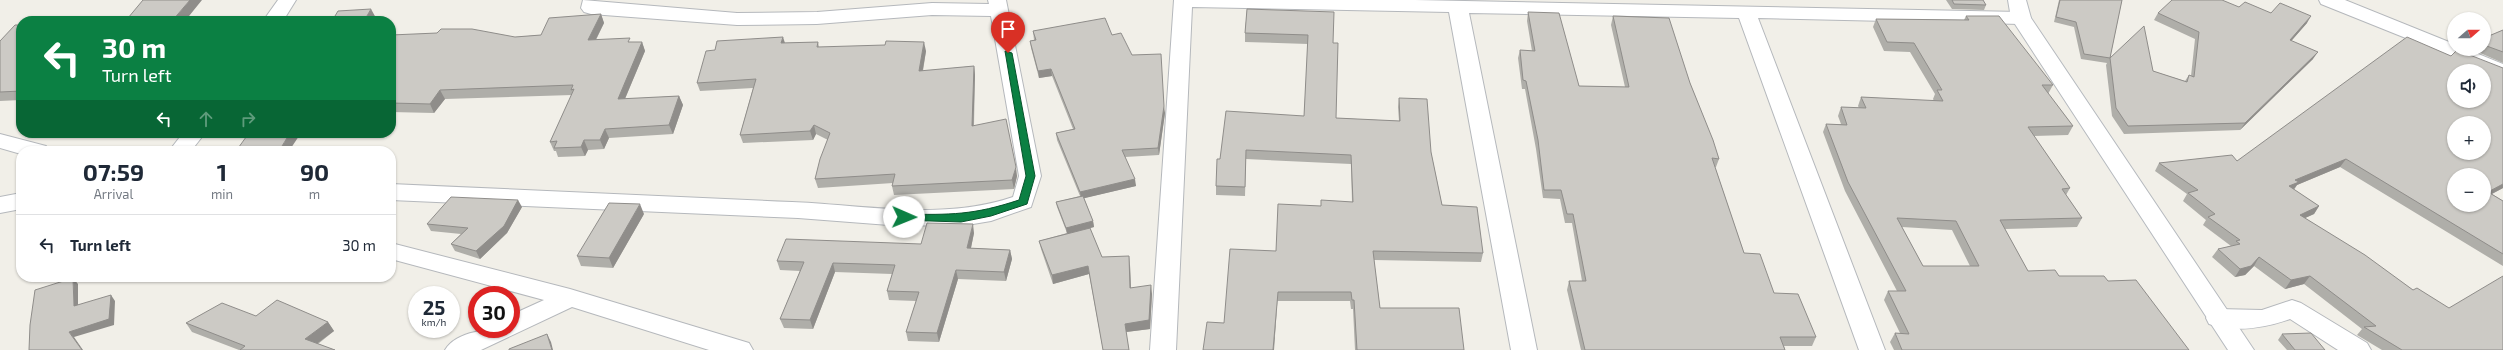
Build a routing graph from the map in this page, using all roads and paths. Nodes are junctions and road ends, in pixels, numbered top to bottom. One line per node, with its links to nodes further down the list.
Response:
1 (287, 0): 10 (street)
2 (592, 0): 6 (street)
3 (2328, 0): 11 (street)
4 (1183, 1): 7 (street); 26 (street)
5 (999, 5): 6 (street); 16 (street)
6 (870, 6)
7 (1458, 7): 9 (street); 27 (street)
8 (2019, 9): 9 (street); 21 (street)
9 (1747, 14): 28 (street)
10 (276, 16)
11 (2503, 71)
12 (190, 138): 15 (street)
13 (0, 140): 14 (street)
14 (21, 146)
15 (184, 146)
16 (396, 192)
17 (16, 202): 18 (street)
18 (0, 205)
19 (396, 252): 20 (street)
20 (570, 298): 22 (street); 25 (street)
21 (2218, 318): 29 (street); 30 (street)
22 (520, 322)
23 (484, 338): 24 (street)
24 (458, 350)
25 (740, 350)
26 (1163, 350)
27 (1524, 350)
28 (1872, 350)
29 (2241, 350)
30 (2358, 350)

